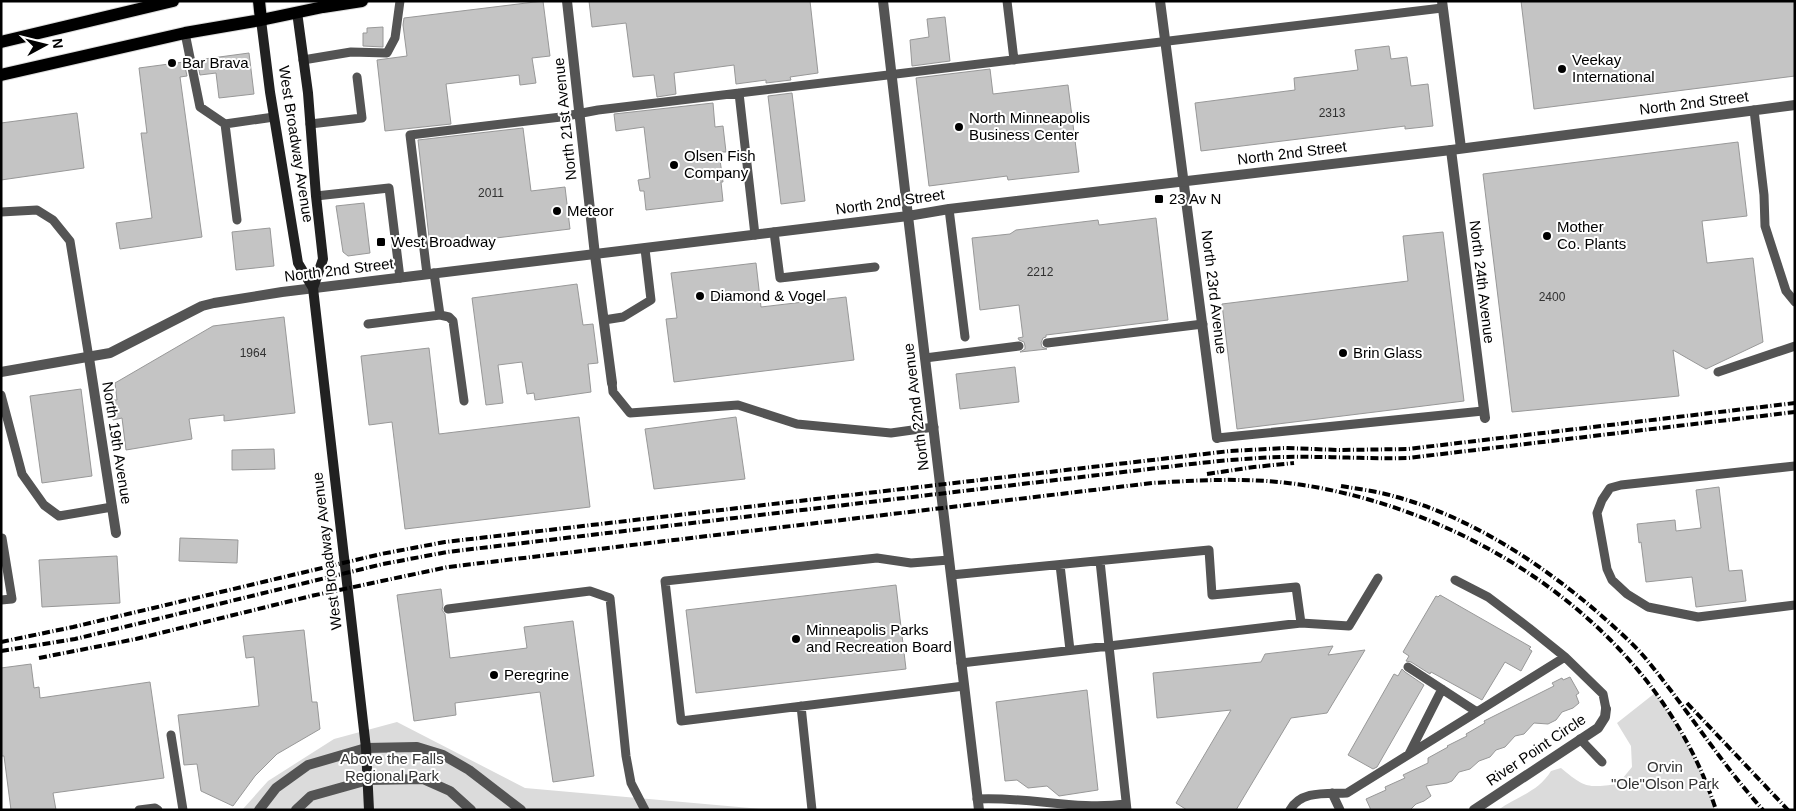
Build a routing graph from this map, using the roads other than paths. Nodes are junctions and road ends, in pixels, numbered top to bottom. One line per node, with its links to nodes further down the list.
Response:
1 (173, 1): 13 (main road)
2 (362, 1): 10 (main road)
3 (400, 1): 15 (lane)
4 (567, 1): 23 (street, North 21st Avenue)
5 (883, 1): 18 (street, North 22nd Avenue)
6 (1007, 1): 16 (lane)
7 (1160, 1): 14 (street, North 23rd Avenue)
8 (259, 3): 11 (main road, West Broadway Avenue)
9 (1442, 4): 14 (lane); 27 (street, North 24th Avenue)
10 (296, 6): 11 (main road); 15 (main road, West Broadway Avenue)
11 (261, 20): 12 (main road); 24 (main road, West Broadway Avenue)
12 (185, 33): 17 (main road); 25 (lane)
13 (1, 42)
14 (1166, 42): 16 (lane); 28 (street, North 23rd Avenue)
15 (303, 60): 26 (main road, West Broadway Avenue)
16 (1014, 60): 18 (lane)
17 (1, 75)
18 (891, 75): 20 (lane); 32 (street, North 22nd Avenue)
19 (357, 77): 26 (lane)
20 (739, 93): 23 (lane); 35 (lane)
21 (1795, 105): 22 (street, North 2nd Street)
22 (1754, 110): 27 (street, North 2nd Street); 42 (lane)
23 (579, 113): 37 (street, North 21st Avenue); 39 (lane)
24 (274, 117): 25 (lane); 41 (main road, West Broadway Avenue)
25 (225, 124): 33 (lane)
26 (310, 124): 29 (main road, West Broadway Avenue)
27 (1456, 149): 28 (street, North 2nd Street); 58 (street, North 24th Avenue)
28 (1184, 181): 30 (street, North 2nd Street); 46 (street, North 23rd Avenue)
29 (316, 196): 40 (lane); 41 (main road, West Broadway Avenue)
30 (949, 209): 32 (street, North 2nd Street); 47 (lane)
31 (1, 212): 51 (lane)
32 (908, 216): 34 (street, North 2nd Street); 52 (street, North 22nd Avenue)
33 (237, 220)
34 (774, 232): 35 (street, North 2nd Street); 38 (lane)
35 (755, 235): 36 (street, North 2nd Street)
36 (645, 248): 37 (street, North 2nd Street); 44 (lane)
37 (595, 255): 39 (street, North 2nd Street); 44 (street, North 21st Avenue)
38 (875, 267)
39 (431, 274): 40 (street, North 2nd Street); 43 (lane)
40 (400, 278): 41 (street, North 2nd Street)
41 (313, 288): 51 (street, North 2nd Street); 87 (main road, West Broadway Avenue)
42 (1795, 302)
43 (440, 315): 45 (lane); 57 (lane)
44 (604, 320): 55 (street, North 21st Avenue)
45 (368, 324)
46 (1203, 324): 48 (lane); 60 (street, North 23rd Avenue)
47 (965, 337)
48 (1047, 343)
49 (1020, 346): 52 (lane)
50 (1795, 346): 54 (lane)
51 (89, 358): 53 (street, North 2nd Street); 62 (street, North 19th Avenue)
52 (925, 358): 59 (street, North 22nd Avenue)
53 (1, 372)
54 (1718, 372)
55 (612, 383): 59 (lane)
56 (1, 395): 62 (lane)
57 (464, 401)
58 (1484, 415): 60 (lane)
59 (934, 428): 65 (street, North 22nd Avenue)
60 (1217, 438)
61 (1795, 466): 72 (lane)
62 (112, 507): 63 (street, North 19th Avenue)
63 (116, 533)
64 (2, 537): 71 (lane)
65 (949, 560): 68 (street, North 22nd Avenue); 82 (lane)
66 (1100, 561): 67 (lane); 74 (lane); 75 (lane)
67 (1060, 565): 68 (lane); 76 (lane)
68 (951, 575): 78 (street, North 22nd Avenue)
69 (1378, 578): 74 (lane)
70 (1455, 580): 77 (lane)
71 (1, 600)
72 (1795, 605)
73 (448, 609): 102 (lane)
74 (1301, 623): 75 (lane)
75 (1109, 646): 76 (lane); 93 (lane)
76 (1070, 650): 78 (lane)
77 (1565, 657): 83 (lane); 84 (lane)
78 (962, 663): 80 (street, North 22nd Avenue)
79 (1408, 667): 81 (lane)
80 (964, 686): 82 (lane); 92 (street, North 22nd Avenue)
81 (1442, 689): 84 (lane); 88 (lane)
82 (801, 706): 103 (lane)
83 (1606, 709): 86 (street, River Point Circle)
84 (1477, 712): 88 (lane)
85 (171, 734): 96 (lane)
86 (1580, 740): 89 (lane); 106 (street, River Point Circle)
87 (366, 748): 90 (main road, West Broadway Avenue); 97 (street); 101 (street)
88 (1409, 754): 91 (lane)
89 (1602, 762)
90 (368, 780): 98 (street); 99 (main road, West Broadway Avenue); 100 (street)
91 (1332, 793): 104 (lane); 105 (lane)
92 (978, 805): 93 (lane)
93 (1127, 807)
94 (139, 810): 95 (lane)
95 (158, 810)
96 (183, 810)
97 (259, 810)
98 (296, 810)
99 (369, 810)
100 (471, 810)
101 (520, 810)
102 (645, 810)
103 (812, 810)
104 (1290, 810)
105 (1340, 810)
106 (1474, 810)

